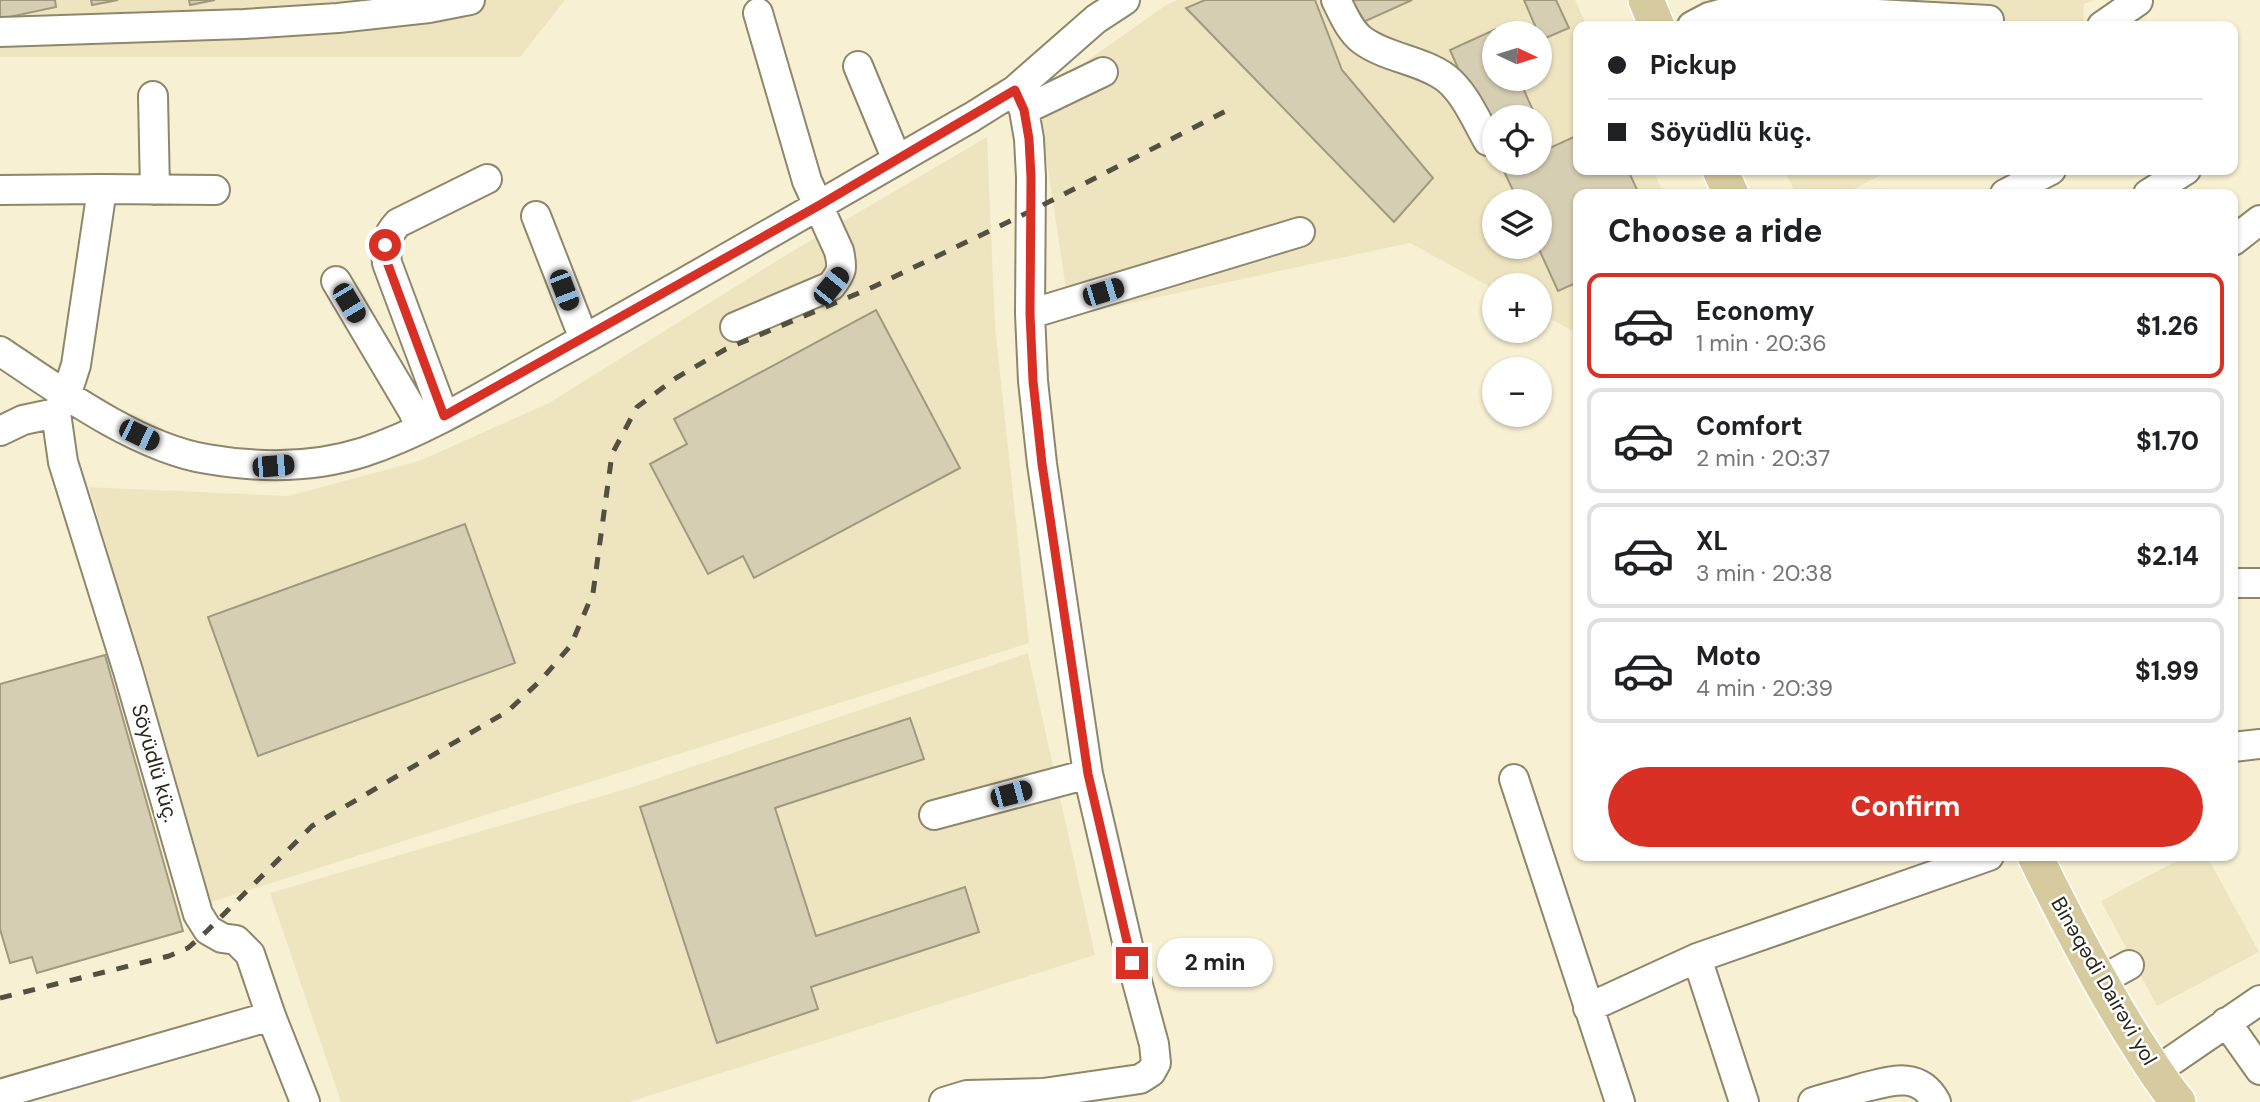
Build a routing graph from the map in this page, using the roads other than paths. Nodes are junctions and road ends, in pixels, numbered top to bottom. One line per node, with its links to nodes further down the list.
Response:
1 (470, 0): 11 (street)
2 (1125, 0): 15 (street)
3 (1336, 0): 16 (street)
4 (1646, 0): 8 (main road)
5 (2138, 1): 10 (street)
6 (758, 13): 27 (street)
7 (1989, 20): 9 (street)
8 (1655, 21)
9 (1701, 21)
10 (2109, 21)
11 (0, 32)
12 (858, 66): 17 (street)
13 (1103, 72): 15 (street)
14 (153, 96): 25 (street)
15 (1019, 100): 17 (street); 33 (street)
16 (1482, 130)
17 (897, 160): 27 (street)
18 (2041, 175): 22 (street)
19 (2178, 175): 23 (street)
20 (487, 179): 38 (street)
21 (102, 189): 24 (street); 25 (street); 37 (street)
22 (2015, 189)
23 (2156, 189)
24 (0, 190)
25 (155, 190): 26 (street)
26 (215, 190)
27 (818, 206): 34 (street); 35 (street)
28 (536, 216): 35 (street)
29 (2260, 220): 31 (street)
30 (1300, 232): 33 (street)
31 (2238, 237)
32 (336, 281): 38 (street)
33 (1030, 314): 44 (street)
34 (735, 327)
35 (584, 339): 38 (street)
36 (0, 351): 37 (street)
37 (61, 404): 38 (street); 39 (street); 52 (street, Söyüdlü küç.)
38 (432, 422)
39 (0, 431)
40 (2238, 583): 41 (street)
41 (2260, 583)
42 (2260, 744): 43 (street)
43 (2238, 746)
44 (1088, 774): 46 (street); 57 (street)
45 (1514, 779): 51 (street)
46 (934, 815)
47 (1975, 861): 49 (street)
48 (2038, 861): 55 (main road, Binəqədi Dairəvi yol)
49 (1698, 958): 51 (street); 61 (street)
50 (2260, 1000): 53 (street)
51 (1588, 1008): 60 (street)
52 (271, 1016): 56 (street); 58 (street, Söyüdlü küç.)
53 (2226, 1022): 54 (street); 55 (street)
54 (2260, 1070)
55 (2155, 1072): 64 (main road, Binəqədi Dairəvi yol)
56 (0, 1094)
57 (985, 1099): 59 (street)
58 (305, 1102)
59 (944, 1102)
60 (1620, 1102)
61 (1744, 1102)
62 (1813, 1102): 63 (street)
63 (1936, 1102)
64 (2178, 1102)

